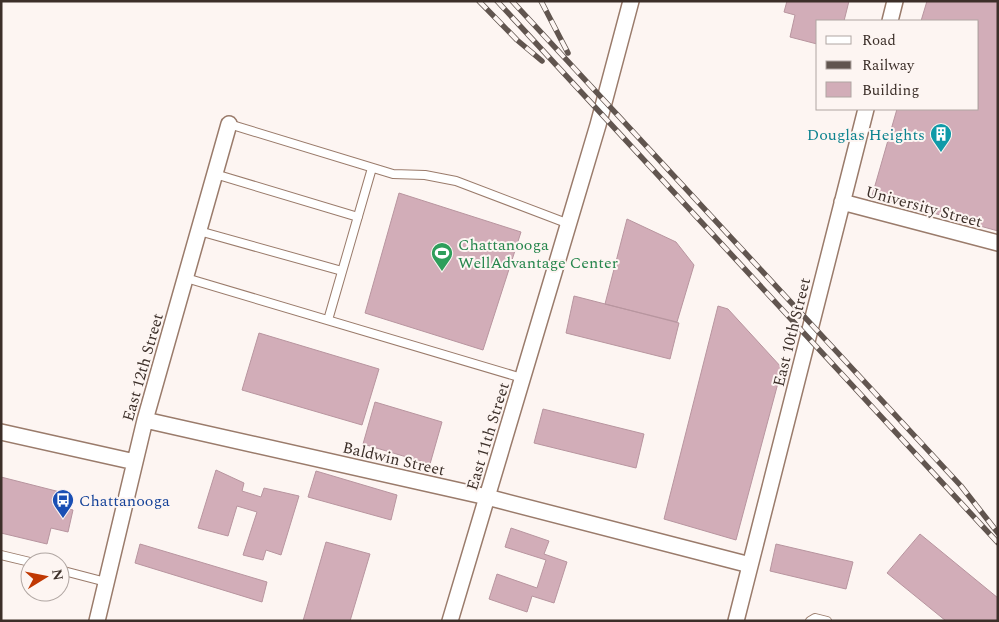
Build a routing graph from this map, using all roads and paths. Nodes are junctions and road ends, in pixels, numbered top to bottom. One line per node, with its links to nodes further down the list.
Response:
1 (631, 1): 10 (street, East 11th Street)
2 (895, 1): 3 (street)
3 (890, 20)
4 (866, 110): 8 (street, East 10th Street)
5 (229, 124): 6 (lane); 7 (street, East 12th Street)
6 (372, 168): 9 (lane); 10 (lane)
7 (215, 174): 9 (lane); 11 (street, East 12th Street)
8 (842, 202): 12 (street, University Street); 23 (street, East 10th Street)
9 (358, 217): 13 (lane)
10 (569, 224): 16 (street, East 11th Street)
11 (199, 231): 13 (lane); 14 (street, East 12th Street)
12 (998, 243)
13 (342, 271): 15 (lane)
14 (186, 278): 15 (lane); 17 (street, East 12th Street)
15 (328, 320): 16 (lane)
16 (522, 378): 20 (street, East 11th Street)
17 (145, 420): 19 (street, East 12th Street); 20 (street, Baldwin Street)
18 (1, 432): 19 (street)
19 (135, 462): 25 (street, East 12th Street)
20 (487, 497): 23 (street, Baldwin Street); 27 (street, East 11th Street)
21 (1, 555): 22 (lane)
22 (20, 560)
23 (750, 564): 28 (street, East 10th Street)
24 (70, 573): 25 (lane)
25 (106, 582): 26 (street, East 12th Street)
26 (97, 621)
27 (450, 621)
28 (736, 621)
29 (810, 621): 30 (lane)
30 (826, 621)

